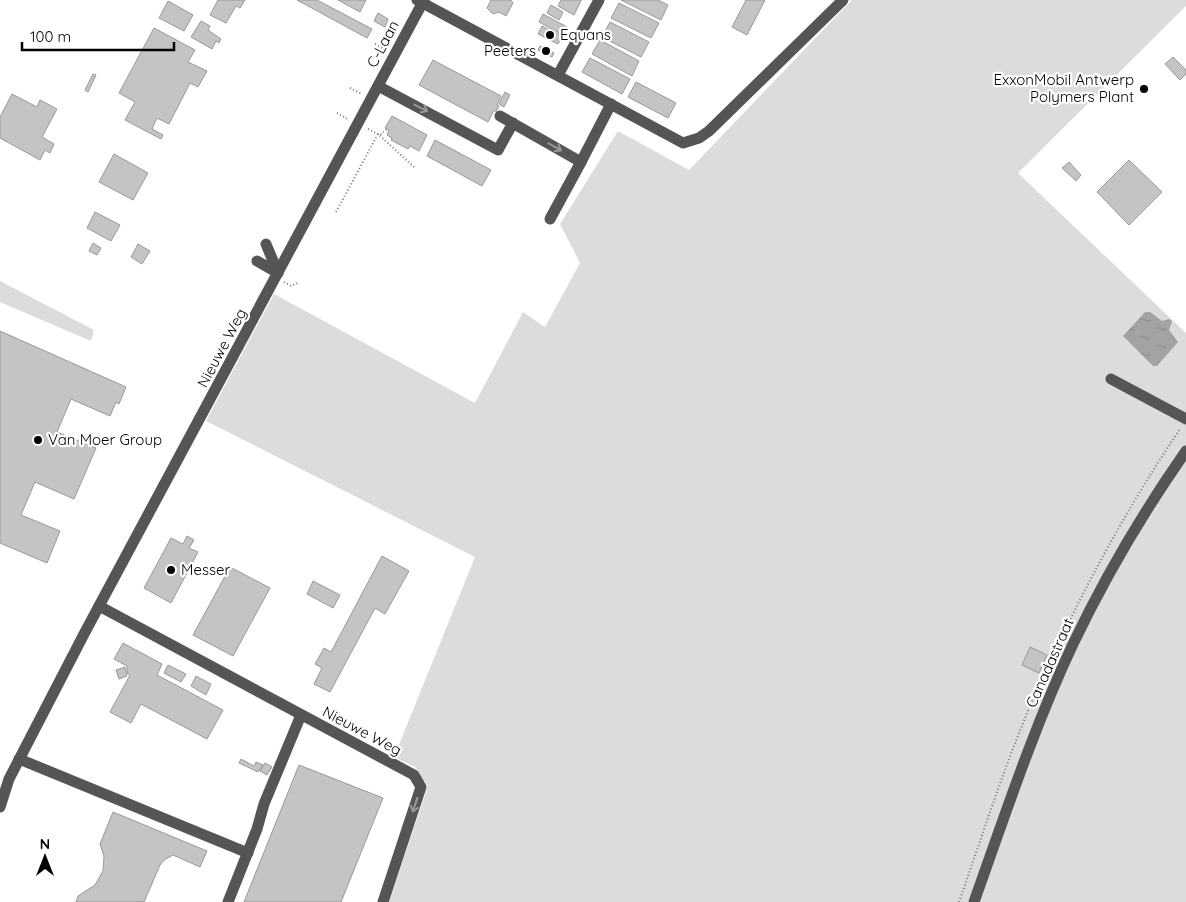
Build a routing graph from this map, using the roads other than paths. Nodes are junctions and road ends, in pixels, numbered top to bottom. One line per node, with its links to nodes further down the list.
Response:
1 (599, 0): 4 (street)
2 (843, 0): 7 (street)
3 (421, 1): 4 (street); 5 (street, C-Laan)
4 (558, 75): 7 (street)
5 (378, 86): 6 (street, C-Laan); 9 (street, one-way to 9)
6 (370, 101): 14 (street, Nieuwe Weg)
7 (612, 104): 10 (street)
8 (500, 116): 9 (street)
9 (513, 123): 10 (street, one-way to 10)
10 (581, 162): 11 (street)
11 (550, 219)
12 (266, 244): 14 (street)
13 (257, 261): 14 (street)
14 (278, 273): 18 (street, Nieuwe Weg)
15 (1111, 379): 16 (street)
16 (1186, 419)
17 (1186, 451): 25 (street, Canadastraat)
18 (99, 606): 19 (street, Nieuwe Weg); 20 (street, Nieuwe Weg)
19 (301, 715): 22 (street); 24 (street, Nieuwe Weg, one-way to 24)
20 (19, 759): 21 (street, Nieuwe Weg); 22 (street)
21 (0, 807)
22 (248, 853): 23 (street)
23 (228, 902)
24 (383, 902)
25 (974, 902)

